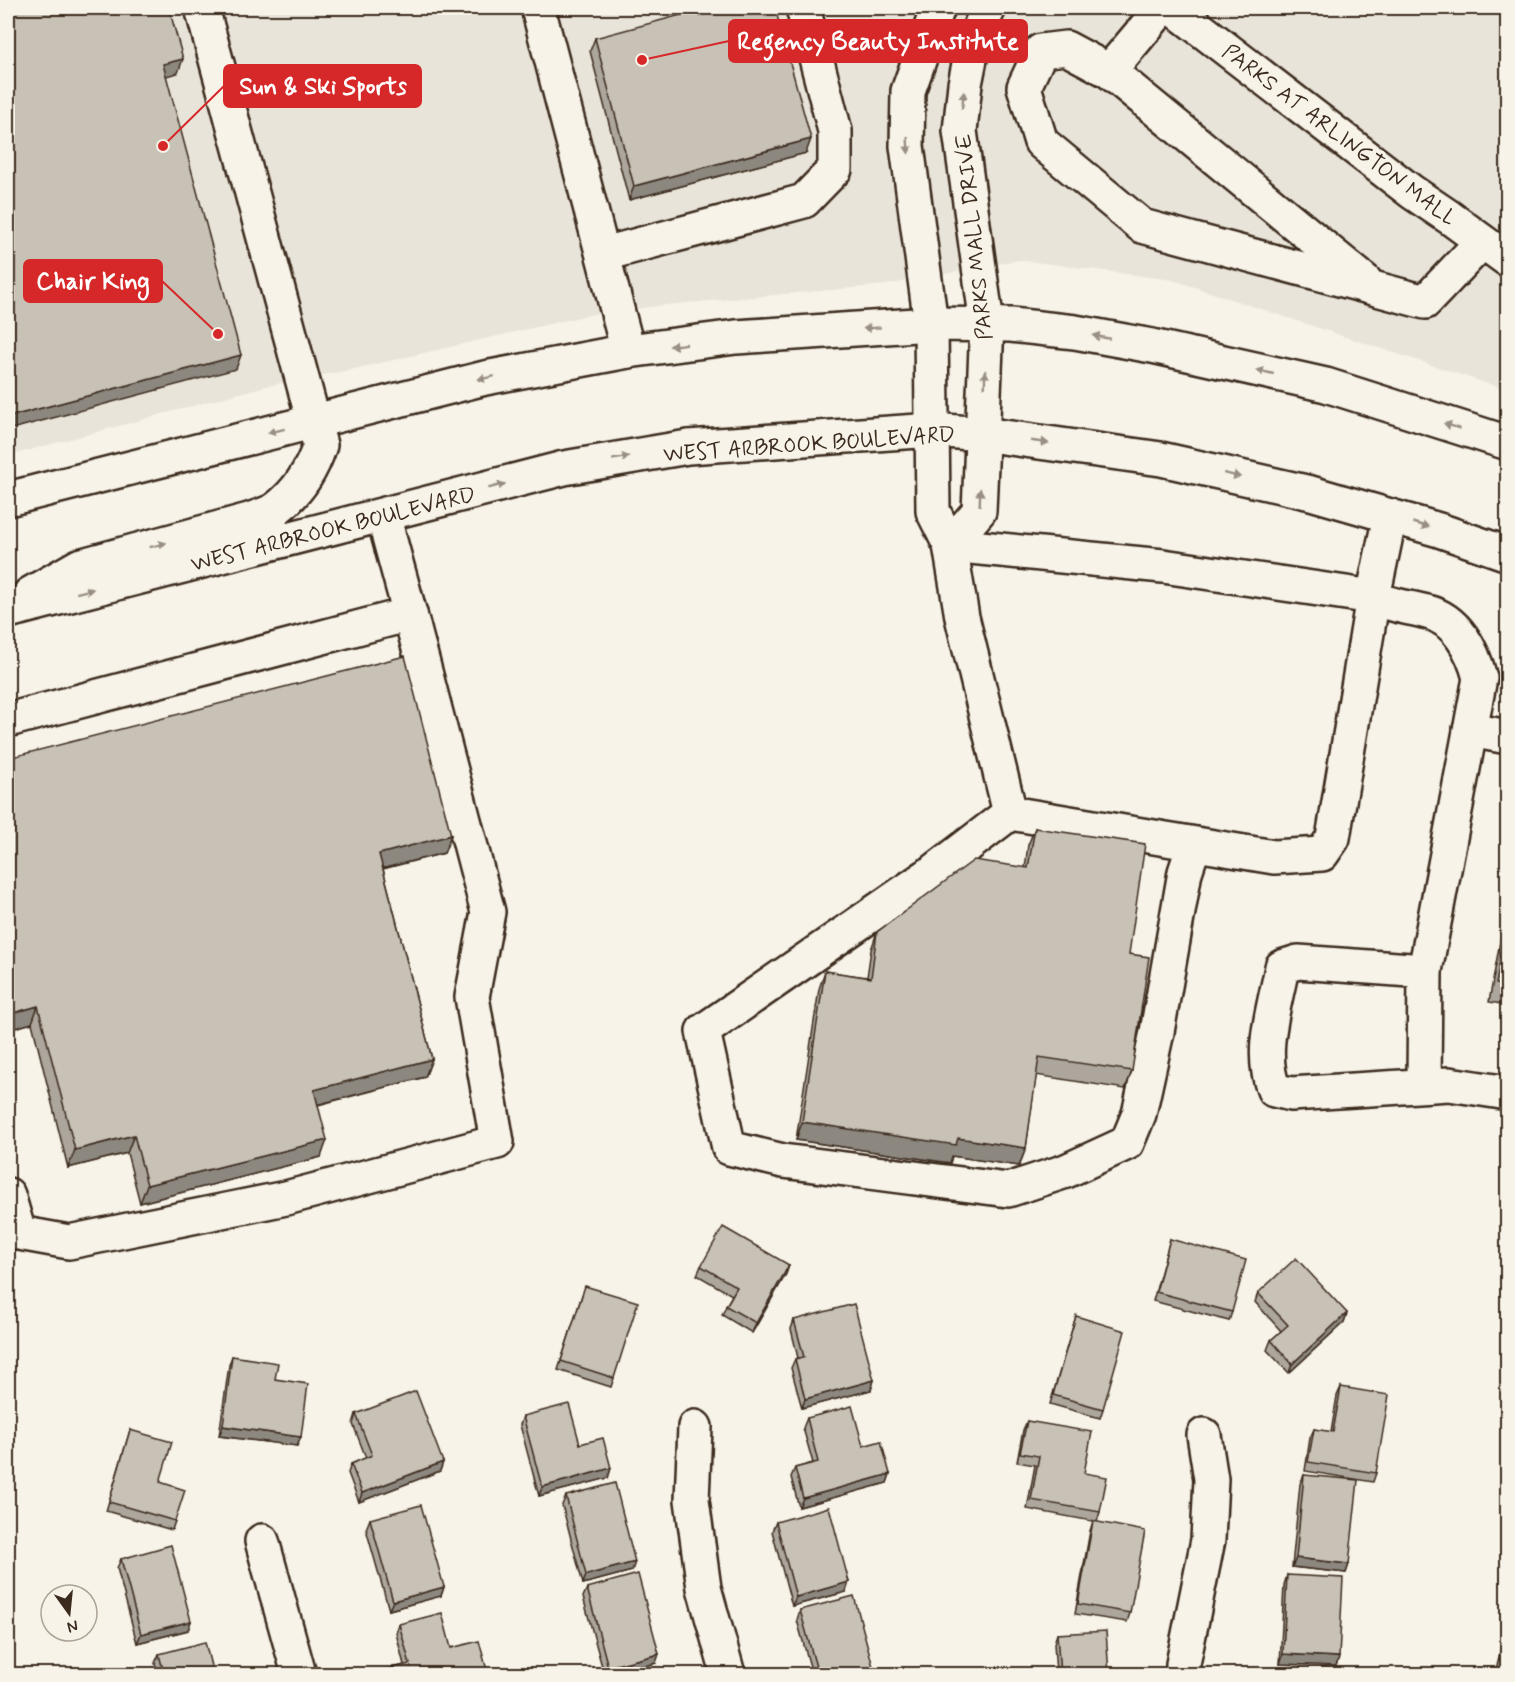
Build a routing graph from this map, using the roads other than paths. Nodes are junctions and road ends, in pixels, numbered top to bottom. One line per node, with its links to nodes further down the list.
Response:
1 (202, 8): 15 (street)
2 (538, 8): 10 (street)
3 (803, 8): 10 (street)
4 (938, 8): 12 (street, one-way to 12)
5 (989, 8): 13 (street, PARKS MALL DRIVE, one-way to 5)
6 (1162, 8): 8 (street)
7 (1173, 8): 9 (street, PARKS AT ARLINGTON MALL)
8 (1109, 71): 11 (street); 11 (street)
9 (1495, 251): 11 (street)
10 (604, 254): 14 (street)
11 (1373, 288)
12 (931, 324): 13 (street); 14 (street, one-way to 14); 16 (street)
13 (987, 324): 17 (street, PARKS MALL DRIVE, one-way to 13); 18 (street, one-way to 13)
14 (628, 351): 15 (street, one-way to 15)
15 (314, 421): 19 (street, one-way to 19); 25 (street, one-way to 15)
16 (933, 430): 17 (street, WEST ARBROOK BOULEVARD); 20 (street, WEST ARBROOK BOULEVARD, one-way to 16); 22 (street)
17 (982, 434): 21 (street, WEST ARBROOK BOULEVARD, one-way to 21); 22 (street, PARKS MALL DRIVE, one-way to 17)
18 (1508, 443)
19 (8, 499)
20 (383, 515): 26 (street, WEST ARBROOK BOULEVARD, one-way to 20); 27 (street)
21 (1390, 516): 23 (street, WEST ARBROOK BOULEVARD, one-way to 23); 24 (street)
22 (950, 545): 24 (street); 31 (street)
23 (1508, 554)
24 (1373, 597): 29 (street); 32 (street)
25 (8, 606)
26 (8, 611)
27 (410, 614): 28 (street); 36 (street)
28 (8, 720)
29 (1470, 730): 30 (street); 33 (street)
30 (1508, 736)
31 (1010, 813): 32 (street); 32 (street)
32 (1194, 844)
33 (1425, 971): 34 (street); 34 (street)
34 (1424, 1085): 35 (street)
35 (1508, 1093)
36 (8, 1195)
37 (695, 1427): 41 (street)
38 (1204, 1436): 42 (street)
39 (262, 1541): 40 (street)
40 (299, 1674)
41 (728, 1674)
42 (1183, 1674)

